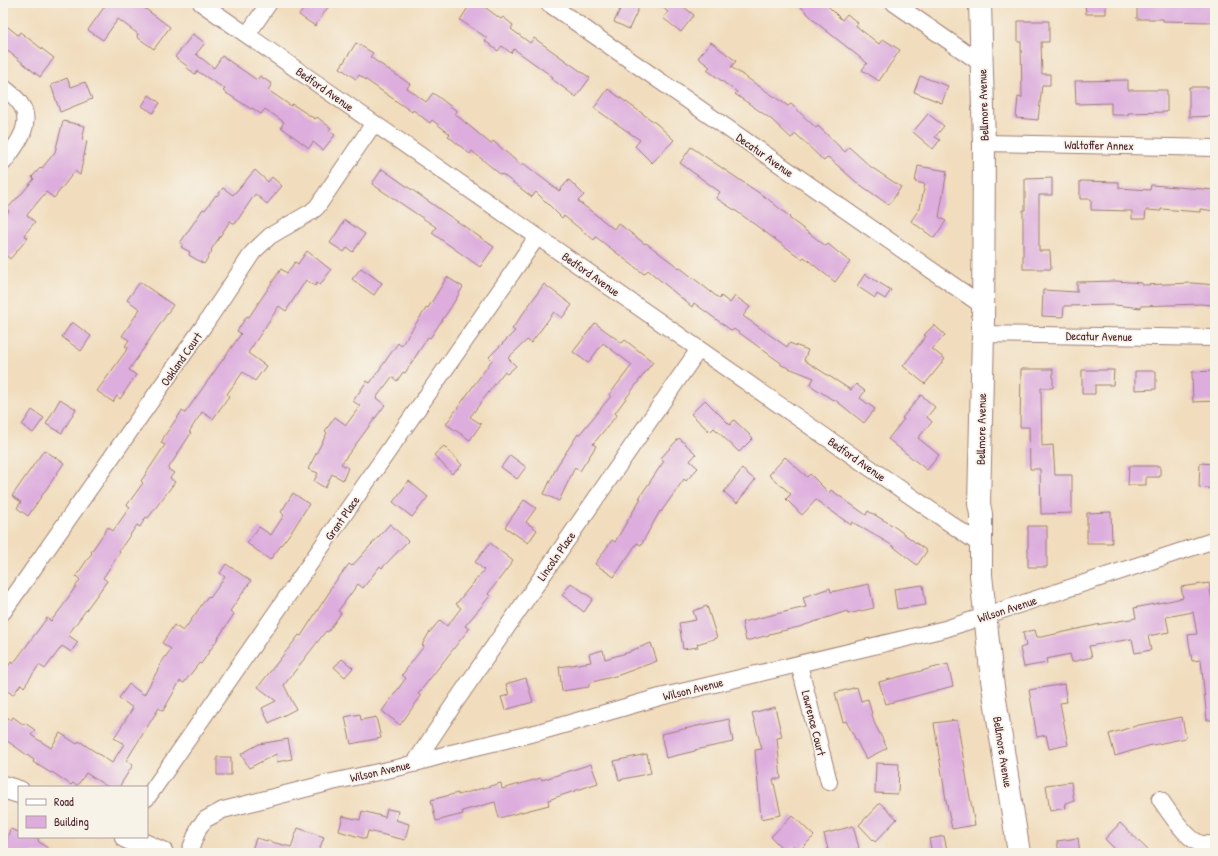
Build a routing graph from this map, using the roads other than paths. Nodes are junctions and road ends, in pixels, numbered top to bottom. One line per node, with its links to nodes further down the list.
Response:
1 (201, 3): 6 (street, Bedford Avenue)
2 (269, 3): 6 (street)
3 (548, 3): 14 (street, Decatur Avenue)
4 (894, 3): 7 (street)
5 (980, 3): 7 (main road, Bellmore Avenue)
6 (247, 35): 9 (street, Bedford Avenue)
7 (982, 64): 10 (main road, Bellmore Avenue)
8 (3, 87): 12 (street)
9 (374, 123): 13 (street, Bedford Avenue); 20 (street, Oakland Court)
10 (984, 143): 11 (street, Waltoffer Annex); 14 (main road, Bellmore Avenue)
11 (1215, 148)
12 (3, 163)
13 (537, 237): 17 (street, Bedford Avenue); 29 (street, Grant Place)
14 (983, 306): 15 (main road, Bellmore Avenue)
15 (983, 334): 16 (street, Decatur Avenue); 19 (main road, Bellmore Avenue)
16 (1215, 338)
17 (699, 349): 19 (street, Bedford Avenue); 23 (street, Lincoln Place)
18 (1215, 540): 21 (street, Wilson Avenue)
19 (981, 545): 21 (main road, Bellmore Avenue)
20 (3, 612)
21 (985, 616): 22 (street, Wilson Avenue); 35 (main road, Bellmore Avenue)
22 (799, 664): 23 (street, Wilson Avenue); 25 (street, Lawrence Court)
23 (414, 764): 34 (street, Wilson Avenue)
24 (3, 777): 27 (street)
25 (829, 782)
26 (3, 787): 28 (main road)
27 (18, 787)
28 (18, 792)
29 (148, 797)
30 (1160, 799): 32 (street)
31 (128, 838): 33 (main road)
32 (1215, 844)
33 (162, 853)
34 (189, 853)
35 (1019, 853)

